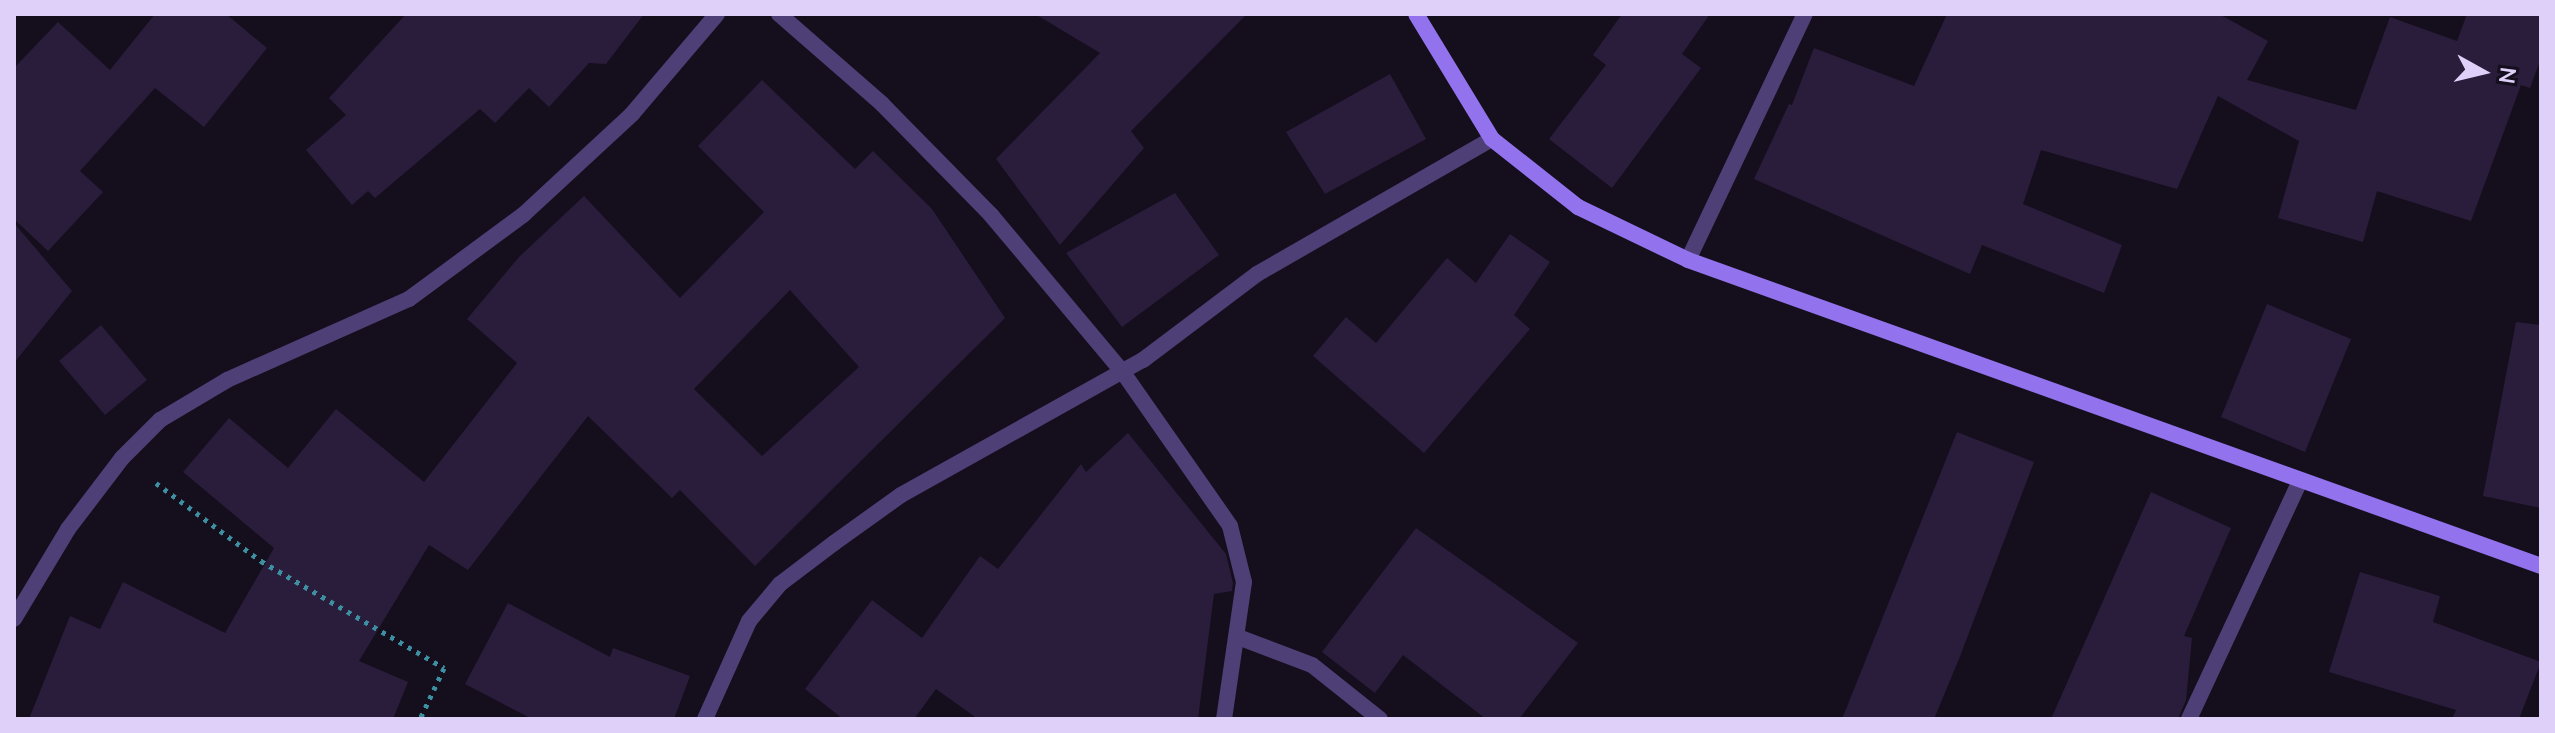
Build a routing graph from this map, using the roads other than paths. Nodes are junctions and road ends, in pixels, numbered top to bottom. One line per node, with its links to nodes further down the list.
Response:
1 (717, 14): 10 (street)
2 (779, 14): 7 (street)
3 (1416, 14): 5 (street)
4 (1805, 14): 6 (street)
5 (1492, 139): 6 (street); 7 (street)
6 (1688, 260): 8 (street)
7 (1122, 371): 11 (street); 12 (street)
8 (2300, 481): 9 (street); 15 (street)
9 (2541, 566)
10 (14, 619)
11 (1238, 637): 13 (street); 14 (street)
12 (705, 719)
13 (1224, 719)
14 (1380, 719)
15 (2189, 719)

